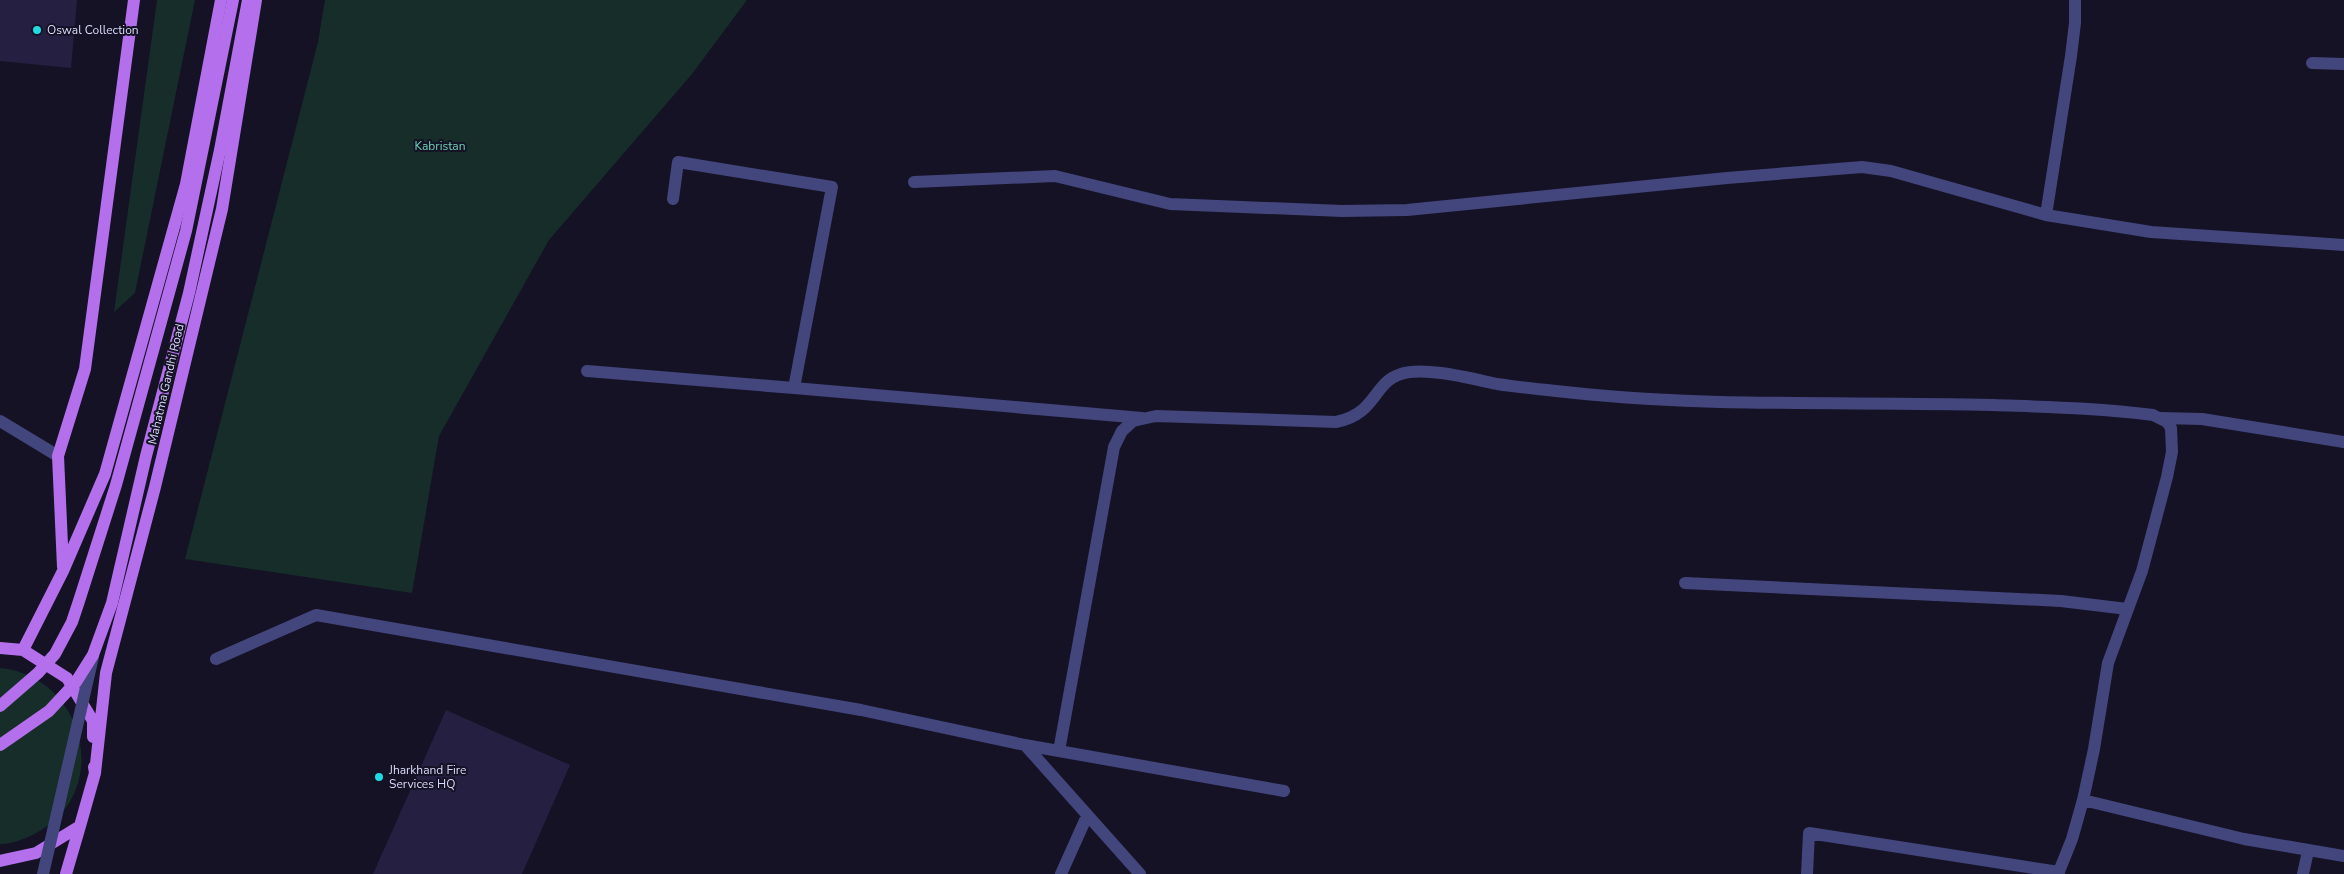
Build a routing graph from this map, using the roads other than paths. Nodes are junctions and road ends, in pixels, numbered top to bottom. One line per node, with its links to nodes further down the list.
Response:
1 (134, 0): 19 (main road)
2 (221, 0): 20 (main road)
3 (233, 0): 27 (main road, bridge)
4 (248, 0): 25 (main road, bridge)
5 (256, 0): 31 (main road, Mahatma Gandhi Road)
6 (2075, 0): 11 (street)
7 (2312, 63): 8 (street)
8 (2344, 64)
9 (914, 182): 11 (street)
10 (673, 199): 14 (street)
11 (2046, 215): 12 (street)
12 (2344, 245)
13 (587, 371): 14 (street)
14 (794, 388): 15 (street)
15 (1144, 418): 16 (street); 30 (street)
16 (2161, 418): 18 (street); 22 (street)
17 (0, 421): 19 (street)
18 (2344, 442)
19 (58, 456): 20 (main road)
20 (63, 571): 24 (main road)
21 (1685, 583): 22 (street)
22 (2127, 609): 33 (street)
23 (0, 648): 24 (main road)
24 (23, 650): 31 (main road)
25 (93, 655): 28 (main road, bridge); 40 (street, bridge)
26 (216, 659): 29 (street)
27 (0, 706)
28 (0, 745)
29 (1025, 745): 30 (street); 34 (street)
30 (1058, 751): 32 (street)
31 (94, 773): 35 (main road)
32 (1284, 791)
33 (2083, 800): 36 (street); 39 (street)
34 (1087, 816): 42 (street); 43 (street)
35 (80, 826): 38 (main road); 41 (main road)
36 (2308, 851): 37 (street); 45 (street)
37 (2344, 856)
38 (0, 861)
39 (2059, 873): 44 (street)
40 (43, 874)
41 (66, 874)
42 (1061, 874)
43 (1140, 874)
44 (1808, 874)
45 (2303, 874)

